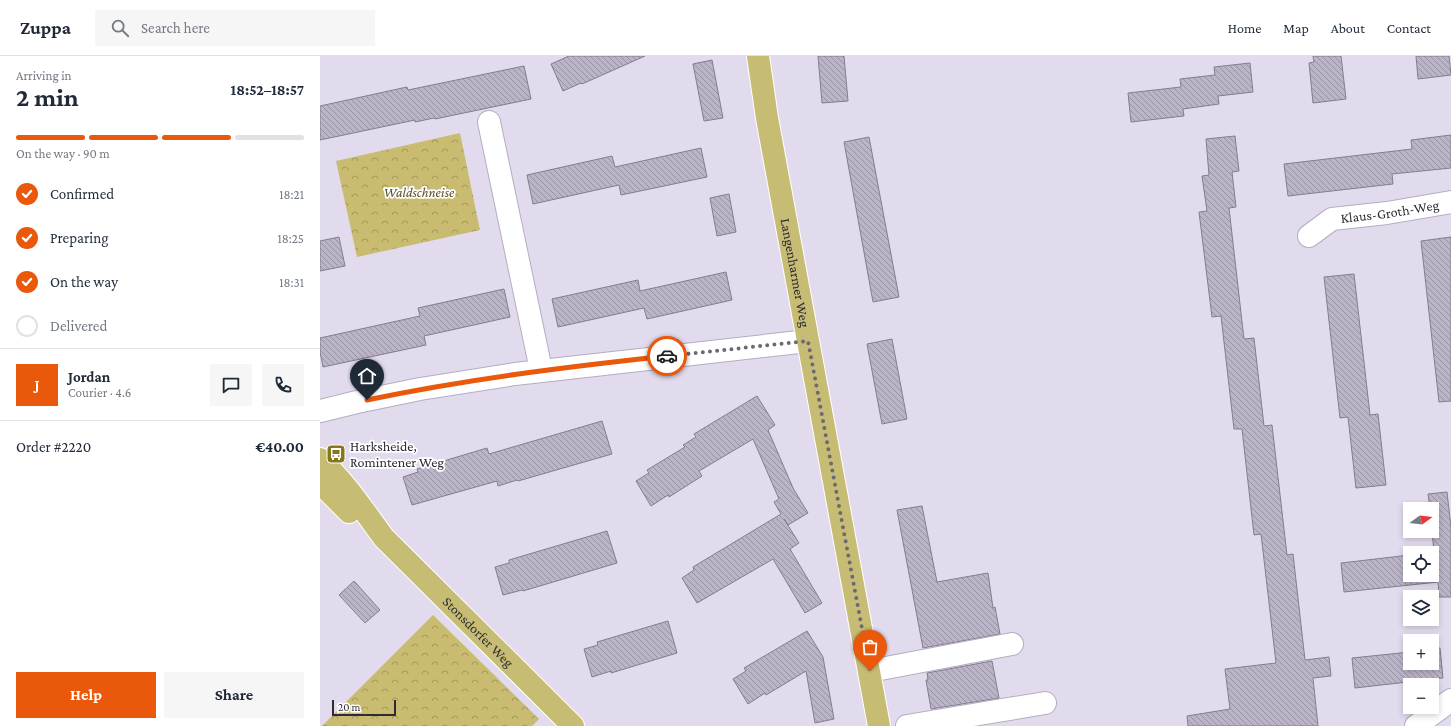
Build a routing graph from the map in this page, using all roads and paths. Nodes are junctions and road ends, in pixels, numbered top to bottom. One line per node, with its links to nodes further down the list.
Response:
1 (758, 56): 5 (main road, Langenharmer Weg)
2 (489, 122): 6 (street)
3 (1451, 202): 4 (street, Klaus-Groth-Weg)
4 (1309, 236)
5 (808, 341): 6 (street); 12 (main road, Langenharmer Weg)
6 (541, 370): 7 (street)
7 (320, 411)
8 (320, 459): 10 (main road, Stonsdorfer Weg)
9 (320, 483): 10 (main road, Stonsdorfer Weg)
10 (384, 538): 15 (main road, Stonsdorfer Weg)
11 (1012, 644): 12 (street)
12 (870, 671): 16 (main road, Langenharmer Weg)
13 (1451, 700): 18 (street)
14 (1045, 703): 17 (street)
15 (573, 726)
16 (879, 726)
17 (907, 726)
18 (1416, 726)

